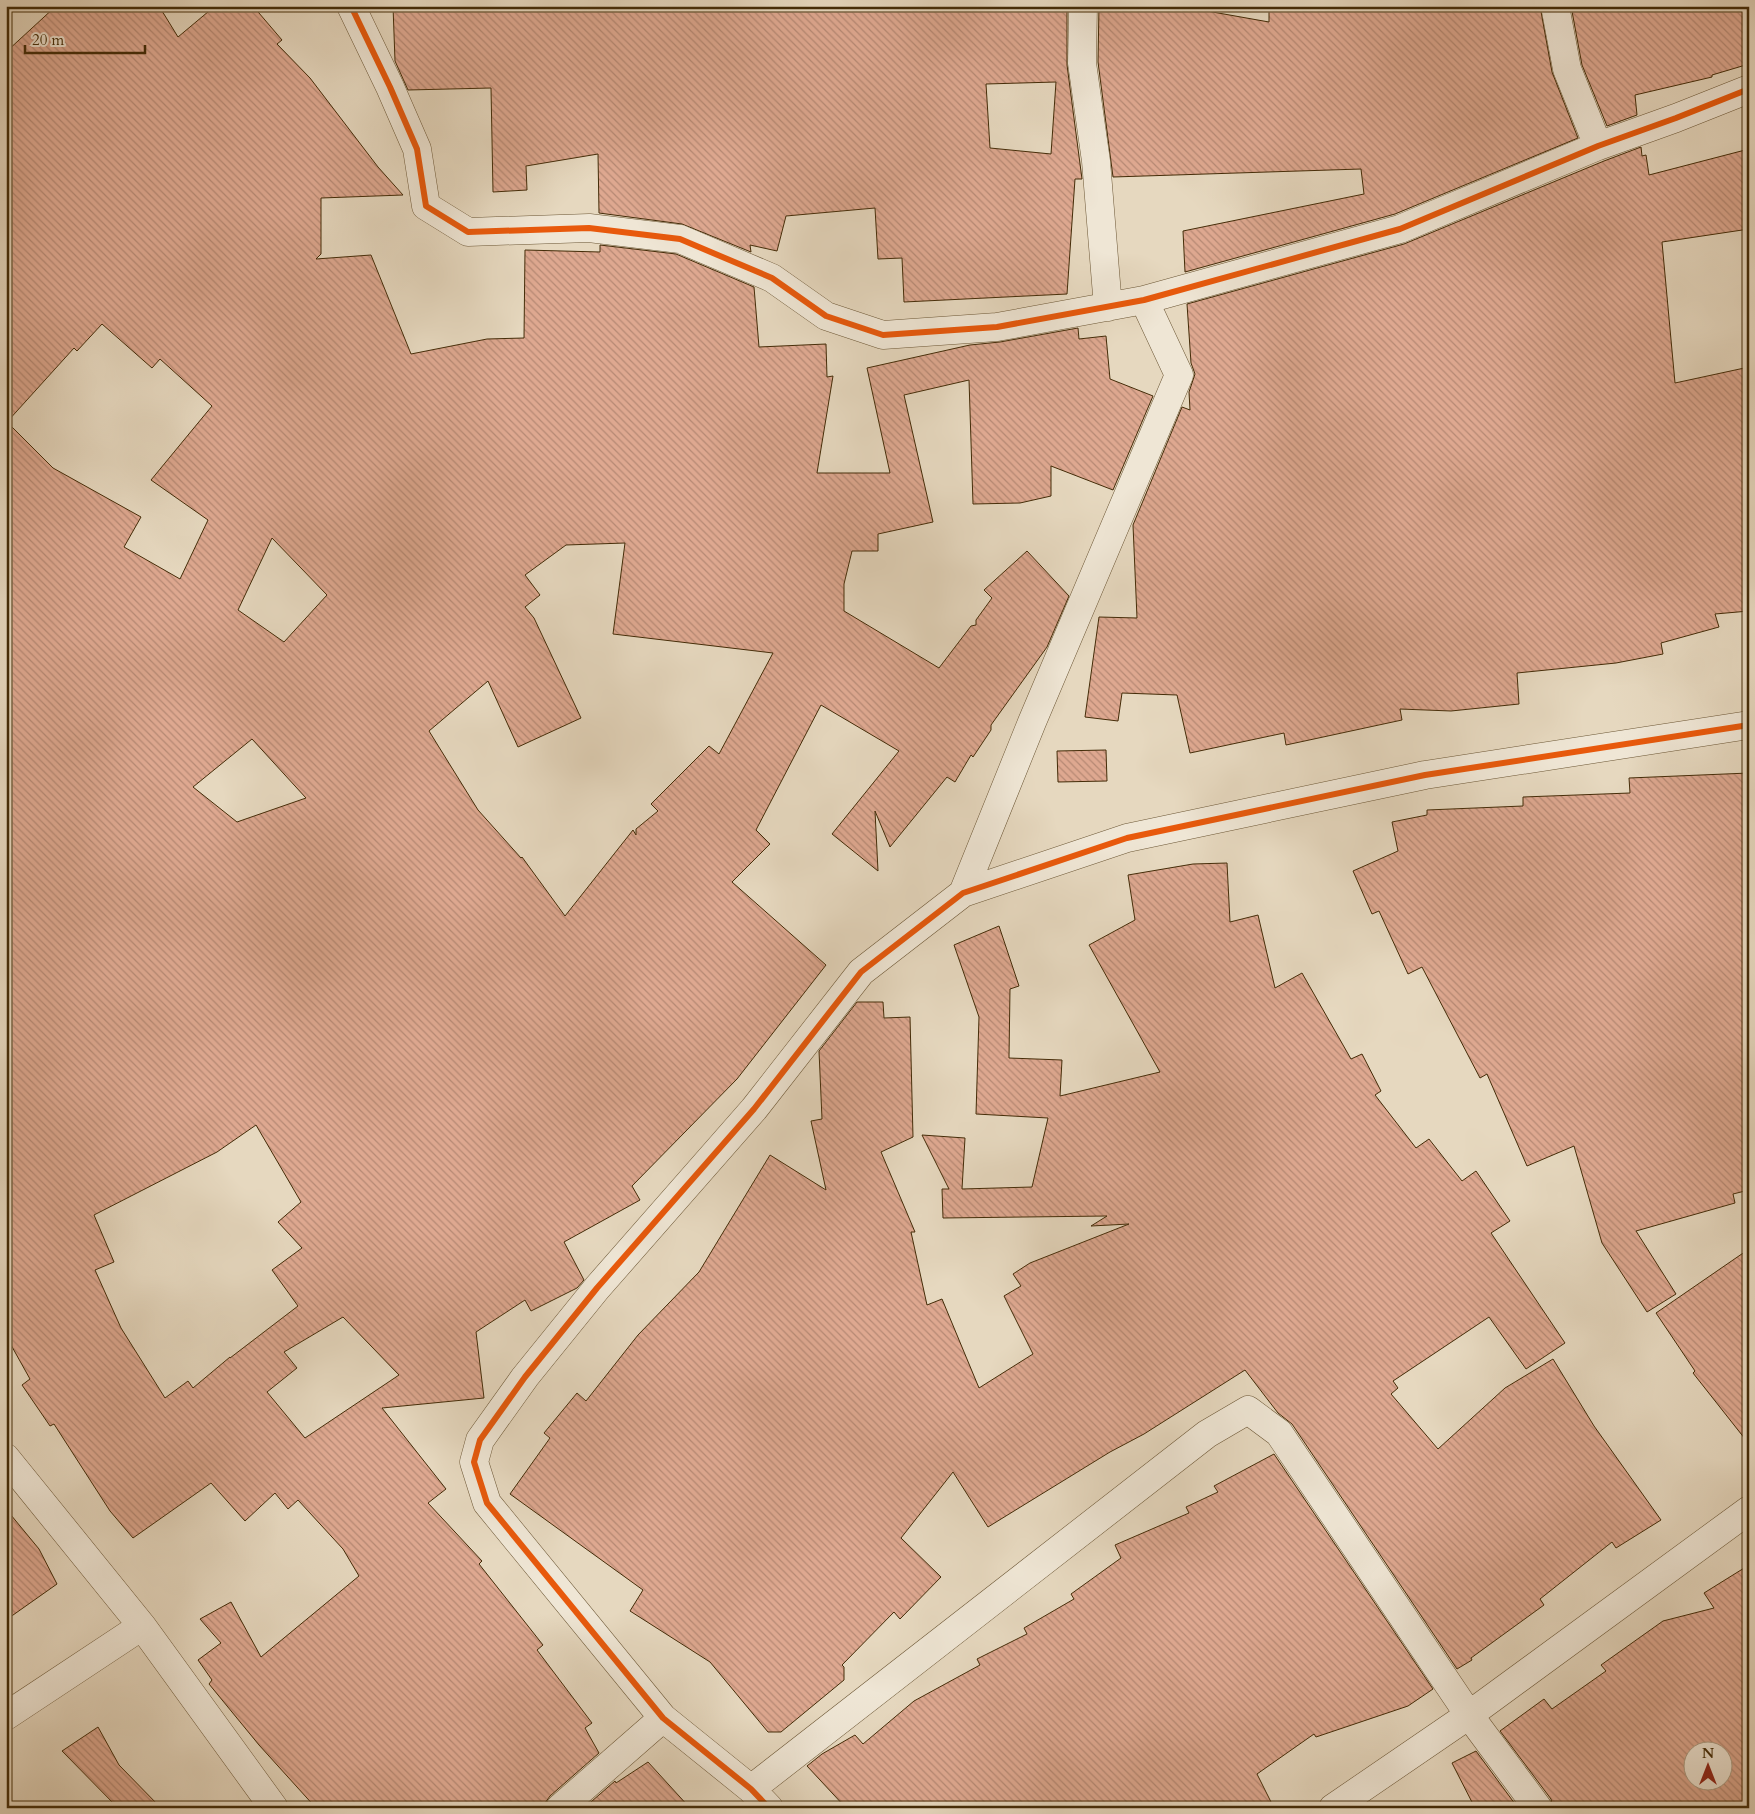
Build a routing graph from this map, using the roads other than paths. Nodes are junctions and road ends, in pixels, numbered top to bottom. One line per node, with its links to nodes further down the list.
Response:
1 (351, 6): 7 (street)
2 (1083, 6): 7 (street)
3 (1555, 6): 5 (street)
4 (1749, 88): 5 (street)
5 (1598, 146): 6 (street)
6 (1144, 300): 7 (street); 9 (street)
7 (1108, 307)
8 (1749, 726): 9 (street)
9 (963, 894): 15 (street)
10 (6, 1458): 12 (street)
11 (1749, 1510): 13 (street)
12 (142, 1626): 14 (street); 17 (street)
13 (1470, 1715): 16 (street); 19 (street); 20 (street)
14 (6, 1716)
15 (663, 1718): 16 (street); 18 (street)
16 (760, 1799)
17 (274, 1808)
18 (560, 1808)
19 (1333, 1808)
20 (1538, 1808)

